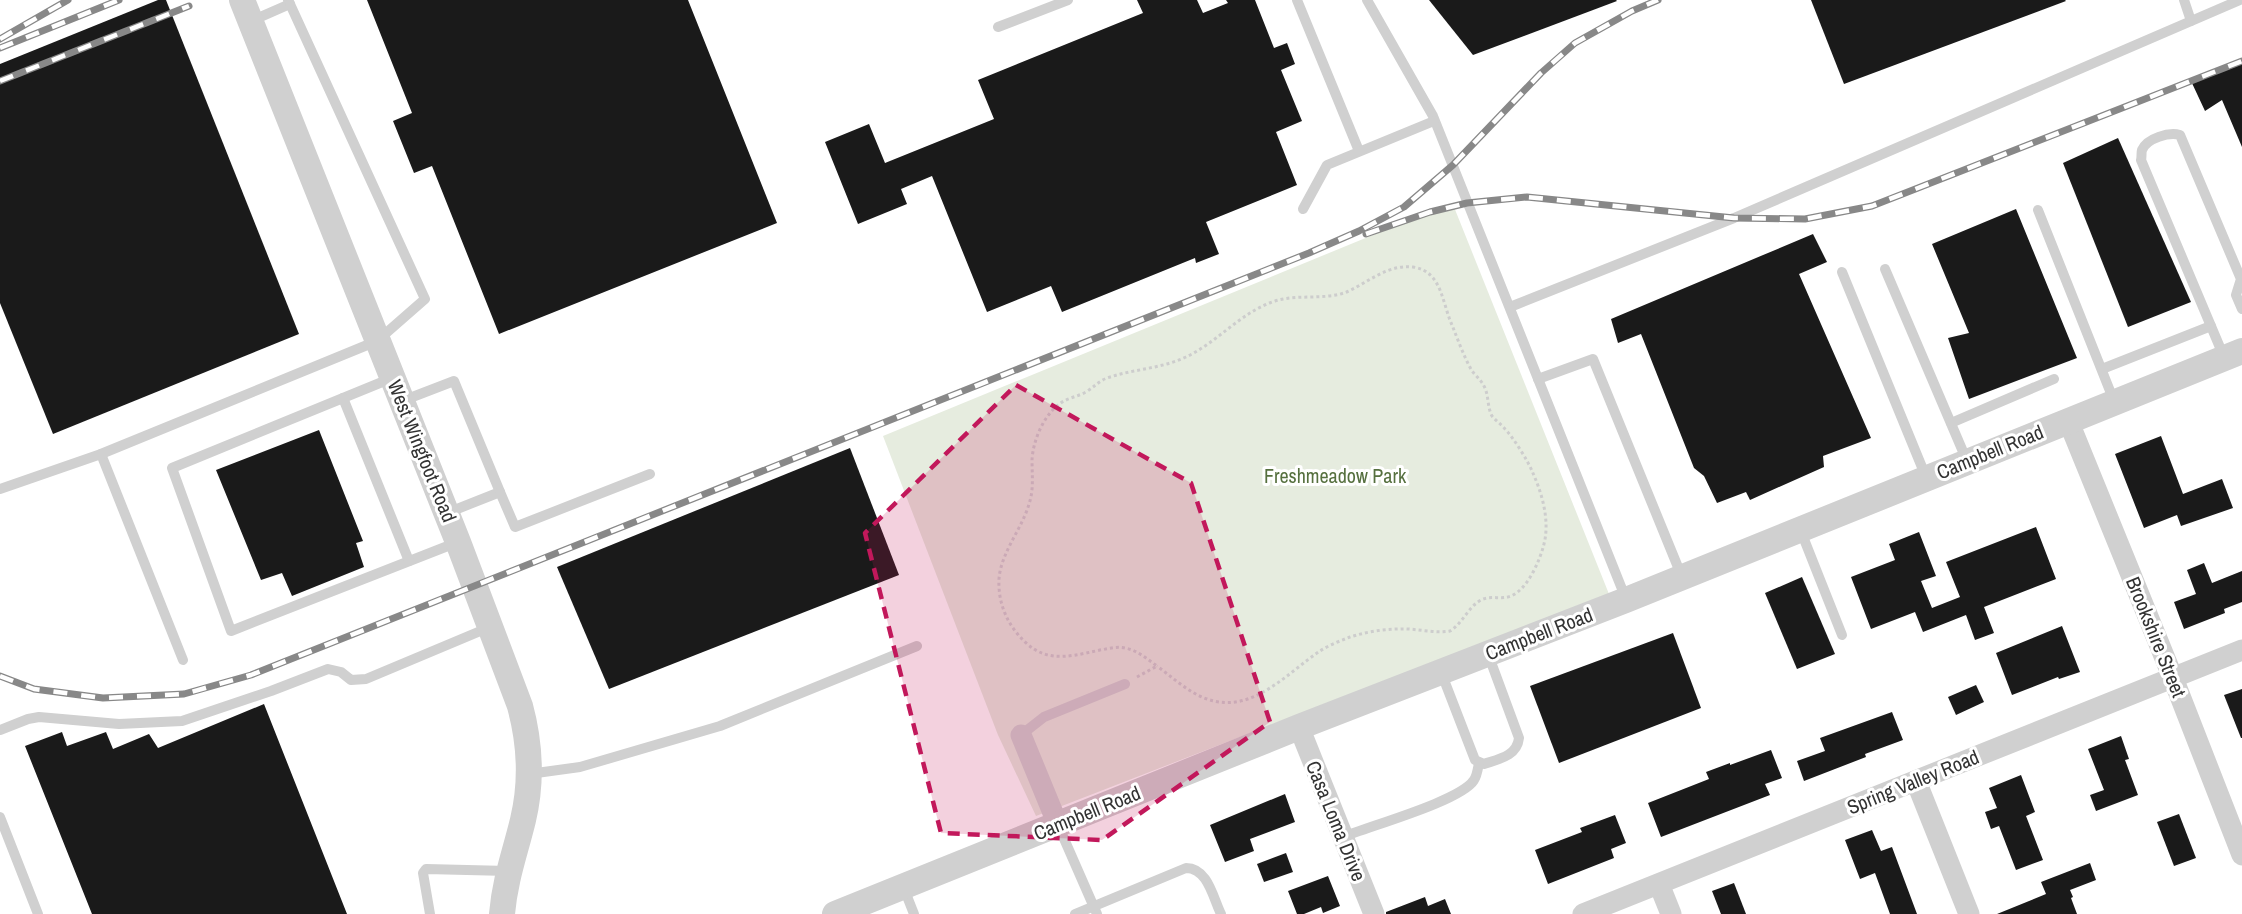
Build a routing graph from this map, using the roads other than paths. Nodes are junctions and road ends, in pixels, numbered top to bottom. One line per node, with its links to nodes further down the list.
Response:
1 (1068, 0): 9 (lane)
2 (1297, 0): 11 (lane)
3 (1367, 0): 10 (lane)
4 (2184, 0): 8 (lane)
5 (2240, 0): 8 (lane)
6 (289, 2): 7 (lane); 19 (lane)
7 (247, 10): 19 (street, West Wingfoot Road)
8 (2192, 21): 16 (lane)
9 (998, 27)
10 (1434, 121): 11 (lane); 16 (lane)
11 (1359, 152): 12 (lane)
12 (1304, 208)
13 (2038, 210): 21 (lane)
14 (1885, 269): 29 (lane)
15 (1842, 272): 33 (lane)
16 (1510, 307): 23 (lane)
17 (2242, 309): 18 (lane)
18 (2211, 326): 20 (lane); 21 (lane)
19 (377, 341): 22 (street, West Wingfoot Road); 30 (lane)
20 (2233, 354): 27 (street, Campbell Road)
21 (2102, 369): 27 (lane)
22 (392, 378): 25 (lane); 26 (street, West Wingfoot Road)
23 (1538, 379): 40 (lane); 41 (lane)
24 (2054, 379): 29 (lane)
25 (343, 398): 39 (lane); 39 (lane)
26 (402, 401): 35 (lane); 36 (street, West Wingfoot Road)
27 (2115, 401): 28 (street, Campbell Road)
28 (2068, 420): 31 (street, Campbell Road); 49 (street, Brookshire Street)
29 (1951, 423): 31 (lane)
30 (101, 454): 34 (lane); 47 (lane)
31 (1967, 461): 33 (street, Campbell Road)
32 (650, 474): 35 (lane)
33 (1926, 477): 37 (street, Campbell Road)
34 (0, 489)
35 (500, 492): 36 (lane)
36 (447, 513): 38 (street, West Wingfoot Road)
37 (1800, 529): 40 (street, Campbell Road); 43 (lane)
38 (458, 542): 39 (lane); 42 (street, West Wingfoot Road)
39 (409, 561)
40 (1682, 577): 41 (street, Campbell Road)
41 (1626, 600): 46 (street, Campbell Road)
42 (491, 627): 52 (lane); 55 (street, West Wingfoot Road)
43 (1842, 635)
44 (917, 646): 55 (lane)
45 (2242, 650): 49 (street, Spring Valley Road)
46 (1488, 654): 48 (street, Campbell Road); 54 (lane)
47 (183, 660)
48 (1441, 672): 51 (street, Campbell Road); 54 (lane)
49 (2173, 678): 56 (street, Spring Valley Road); 60 (street, Brookshire Street)
50 (1125, 684): 53 (lane)
51 (1299, 727): 58 (street, Campbell Road); 59 (street, Casa Loma Drive)
52 (0, 730)
53 (1021, 735): 58 (street)
54 (1479, 763): 59 (lane)
55 (529, 774): 61 (street, West Wingfoot Road)
56 (1916, 781): 62 (street, Spring Valley Road); 75 (street)
57 (0, 817): 65 (lane)
58 (1058, 825): 63 (street, Campbell Road); 64 (lane)
59 (1343, 837): 72 (street, Casa Loma Drive)
60 (2242, 855)
61 (508, 871): 66 (lane); 67 (street, West Wingfoot Road)
62 (1659, 884): 73 (street, Spring Valley Road); 74 (street)
63 (903, 886): 68 (street, Campbell Road); 69 (lane)
64 (1095, 910): 70 (lane); 71 (lane)
65 (38, 914)
66 (430, 914)
67 (502, 914)
68 (835, 914)
69 (914, 914)
70 (1075, 914)
71 (1221, 914)
72 (1374, 914)
73 (1583, 914)
74 (1671, 914)
75 (1969, 914)

